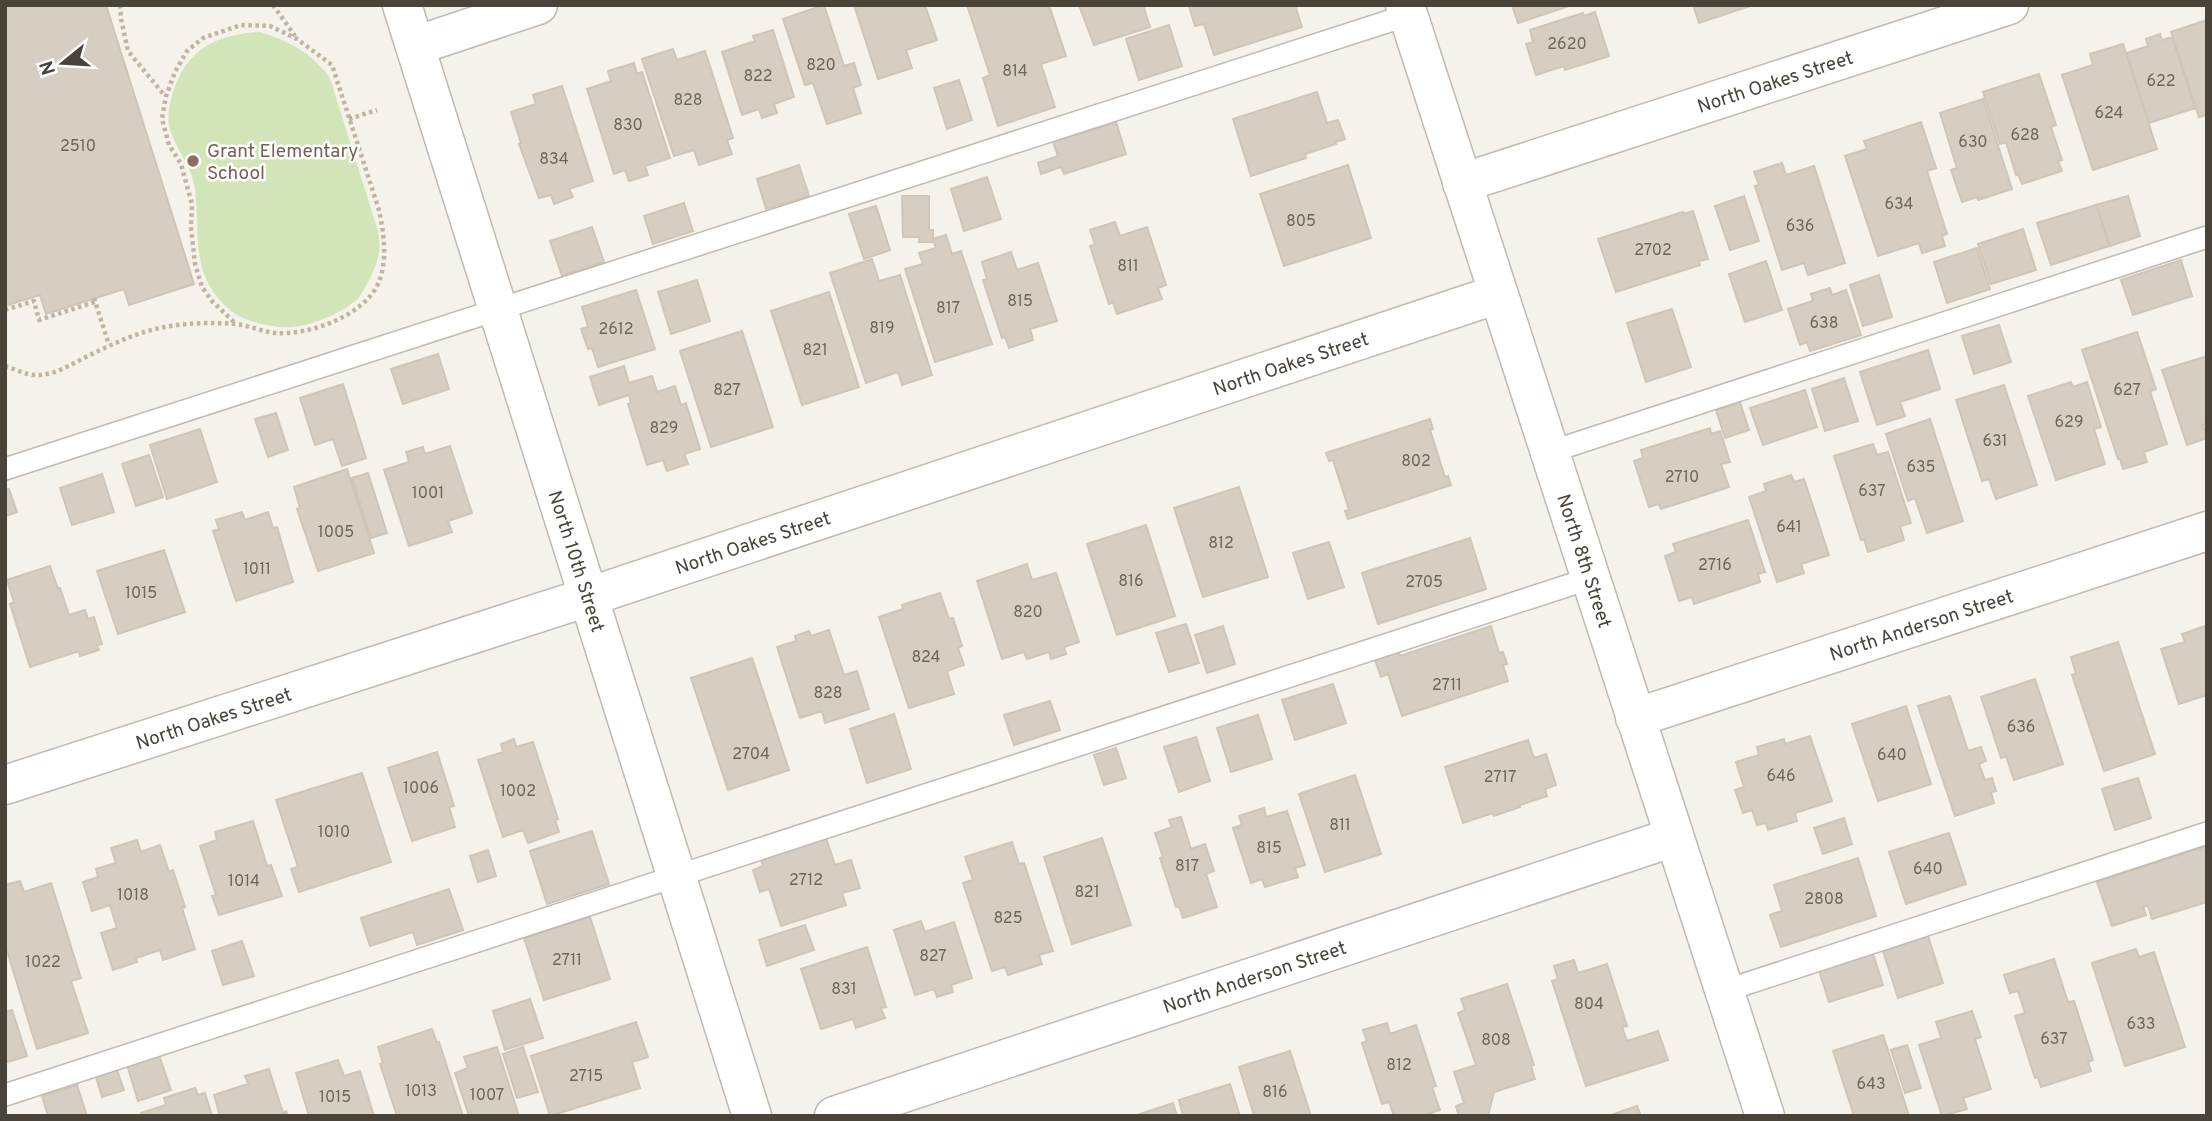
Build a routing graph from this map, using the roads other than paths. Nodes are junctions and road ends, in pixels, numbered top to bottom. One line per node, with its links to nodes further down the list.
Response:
1 (402, 5): 5 (street, North 10th Street)
2 (538, 5): 5 (street)
3 (2009, 5): 6 (street, North Oakes Street)
4 (1406, 10): 6 (street, North 8th Street); 9 (lane)
5 (415, 46): 9 (street, North 10th Street)
6 (1462, 183): 8 (street, North 8th Street)
7 (2207, 237): 10 (lane)
8 (1499, 294): 10 (street, North 8th Street); 14 (street, North Oakes Street)
9 (498, 310): 11 (lane); 14 (street, North 10th Street)
10 (1550, 452): 13 (street, North 8th Street)
11 (5, 469)
12 (2207, 531): 15 (street, North Anderson Street)
13 (1591, 578): 15 (street, North 8th Street); 19 (lane)
14 (588, 597): 16 (street, North Oakes Street); 19 (street, North 10th Street)
15 (1635, 718): 18 (street, North 8th Street)
16 (5, 785)
17 (2207, 833): 20 (lane)
18 (1674, 837): 20 (street, North 8th Street); 23 (street, North Anderson Street)
19 (676, 876): 21 (lane); 22 (street, North 10th Street)
20 (1724, 991): 24 (street, North 8th Street)
21 (5, 1095)
22 (752, 1116)
23 (834, 1116)
24 (1765, 1116)

